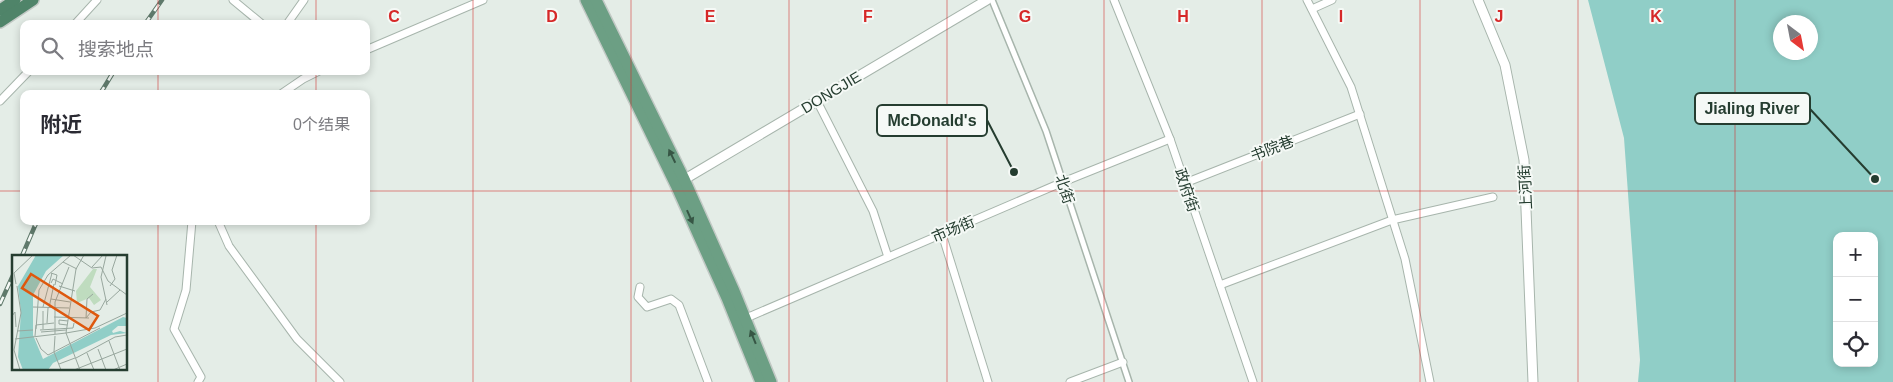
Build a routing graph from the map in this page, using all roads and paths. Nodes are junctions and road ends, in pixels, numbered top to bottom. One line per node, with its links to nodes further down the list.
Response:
1 (15, 0): 15 (highway)
2 (33, 0): 20 (highway)
3 (97, 0): 17 (street)
4 (233, 0): 18 (street)
5 (304, 0): 19 (street)
6 (483, 0): 21 (street)
7 (586, 0): 29 (main road)
8 (596, 0): 29 (main road, one-way to 8)
9 (987, 0): 26 (street, DONGJIE)
10 (992, 0): 30 (street, 北街)
11 (1114, 0): 28 (street, 政府街)
12 (1307, 0): 16 (street)
13 (1332, 0): 16 (street)
14 (1478, 0): 52 (street, 上河街)
15 (0, 10)
16 (1312, 10): 27 (street)
17 (79, 20)
18 (257, 20)
19 (290, 20)
20 (0, 22)
21 (370, 48)
22 (25, 75): 25 (street)
23 (311, 75): 24 (street)
24 (287, 90)
25 (0, 101)
26 (816, 101): 29 (street, DONGJIE); 37 (street)
27 (1360, 114): 31 (street, 书院巷); 33 (street)
28 (1170, 139): 30 (street, 市场街); 31 (street, 政府街)
29 (680, 182): 40 (main road)
30 (1063, 182): 36 (street, 市场街); 41 (street, 北街)
31 (1185, 182): 38 (street, 政府街)
32 (1493, 198): 33 (street)
33 (1392, 220): 38 (street); 51 (street)
34 (192, 225): 42 (street)
35 (220, 225): 43 (street)
36 (942, 234): 37 (street, 市场街); 47 (street)
37 (888, 258): 40 (street, 市场街)
38 (1220, 285): 50 (street, 政府街)
39 (640, 287): 44 (street)
40 (741, 320): 45 (main road); 46 (main road, one-way to 40)
41 (1123, 362): 48 (street); 49 (street, 北街)
42 (198, 382)
43 (340, 382)
44 (708, 382)
45 (761, 382)
46 (771, 382)
47 (988, 382)
48 (1070, 382)
49 (1129, 382)
50 (1253, 382)
51 (1430, 382)
52 (1534, 382)

